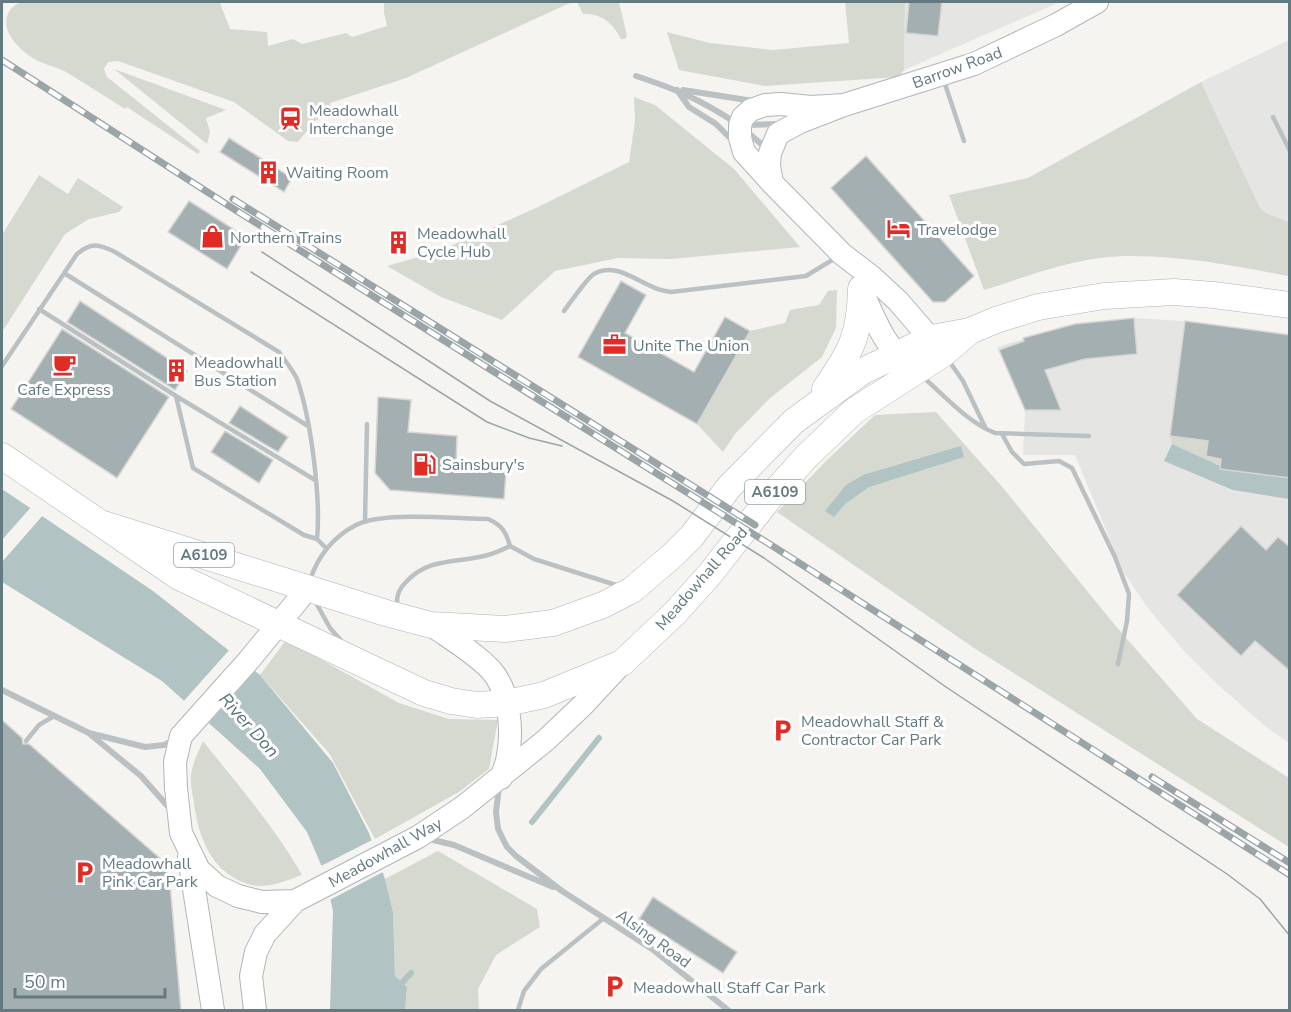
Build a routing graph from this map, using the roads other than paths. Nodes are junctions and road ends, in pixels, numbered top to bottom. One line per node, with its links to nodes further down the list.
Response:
1 (1097, 2): 2 (street, Barrow Road)
2 (942, 75): 6 (street, Barrow Road); 11 (lane)
3 (636, 76): 4 (street)
4 (677, 89): 5 (street); 9 (street); 10 (street)
5 (781, 104): 6 (street, Barrow Road); 10 (street, Barrow Road)
6 (843, 105): 8 (street, Barrow Road)
7 (1273, 117): 12 (lane)
8 (800, 122): 10 (street); 14 (street, Barrow Road)
9 (716, 124): 10 (street); 13 (street)
10 (740, 125): 13 (street); 14 (street)
11 (964, 141)
12 (1290, 151)
13 (744, 152): 15 (street)
14 (771, 153): 15 (street)
15 (772, 183): 16 (street)
16 (842, 254): 18 (street); 21 (lane); 22 (street)
17 (64, 273): 20 (lane); 29 (lane); 29 (lane)
18 (861, 289): 23 (street); 27 (main road)
19 (1290, 305): 22 (main road, Meadowhall Road / A6109)
20 (39, 309): 24 (lane); 26 (lane)
21 (564, 311)
22 (937, 346): 23 (main road, Meadowhall Road / A6109); 25 (main road, Meadowhall Road / A6109); 30 (lane)
23 (895, 354): 25 (street); 27 (main road, Meadowhall Road / A6109)
24 (2, 366)
25 (916, 371): 30 (lane); 46 (main road, Meadowhall Road / A6109)
26 (176, 396): 34 (lane); 37 (lane)
27 (813, 406): 41 (main road, Meadowhall Road / A6109)
28 (367, 424): 35 (lane)
29 (308, 426): 34 (lane)
30 (986, 429): 31 (lane)
31 (1002, 434): 32 (lane); 47 (lane)
32 (1089, 436)
33 (2, 456): 36 (main road, Meadowhall Road / A6109)
34 (315, 480): 37 (lane)
35 (365, 522): 38 (lane); 39 (lane)
36 (100, 523): 40 (main road, Meadowhall Road / A6109); 43 (main road, Meadowhall Road / A6109)
37 (317, 539): 39 (lane)
38 (510, 546): 41 (lane); 42 (lane)
39 (326, 548): 40 (lane)
40 (308, 588): 42 (main road, Meadowhall Road / A6109); 43 (street); 45 (lane, Meadowhall Road / A6109)
41 (632, 590): 44 (main road, Meadowhall Road / A6109)
42 (400, 616): 44 (main road, Meadowhall Road / A6109)
43 (279, 623): 45 (main road, Meadowhall Road / A6109); 52 (street)
44 (430, 625): 49 (street, Meadowhall Road)
45 (354, 655): 49 (main road, Meadowhall Road / A6109)
46 (622, 663): 49 (main road, Meadowhall Road / A6109); 54 (street, Meadowhall Road)
47 (1118, 663)
48 (2, 690): 50 (street)
49 (507, 703): 54 (street, Meadowhall Road)
50 (54, 716): 51 (street); 53 (lane)
51 (89, 733): 52 (street); 55 (street)
52 (181, 736): 55 (street, Meadowhall Way)
53 (26, 741)
54 (501, 778): 56 (street, Meadowhall Way); 58 (street, Alsing Road)
55 (179, 820): 57 (street, Meadowhall Way)
56 (418, 837): 58 (street, Alsing Road); 59 (street, Meadowhall Way)
57 (188, 849): 59 (street, Meadowhall Way); 61 (street, Meadowhall Way)
58 (562, 891): 60 (street, Alsing Road)
59 (295, 901): 62 (street, Meadowhall Way)
60 (604, 918): 63 (lane); 64 (street, Alsing Road)
61 (213, 1011)
62 (255, 1011)
63 (518, 1011)
64 (728, 1011)

